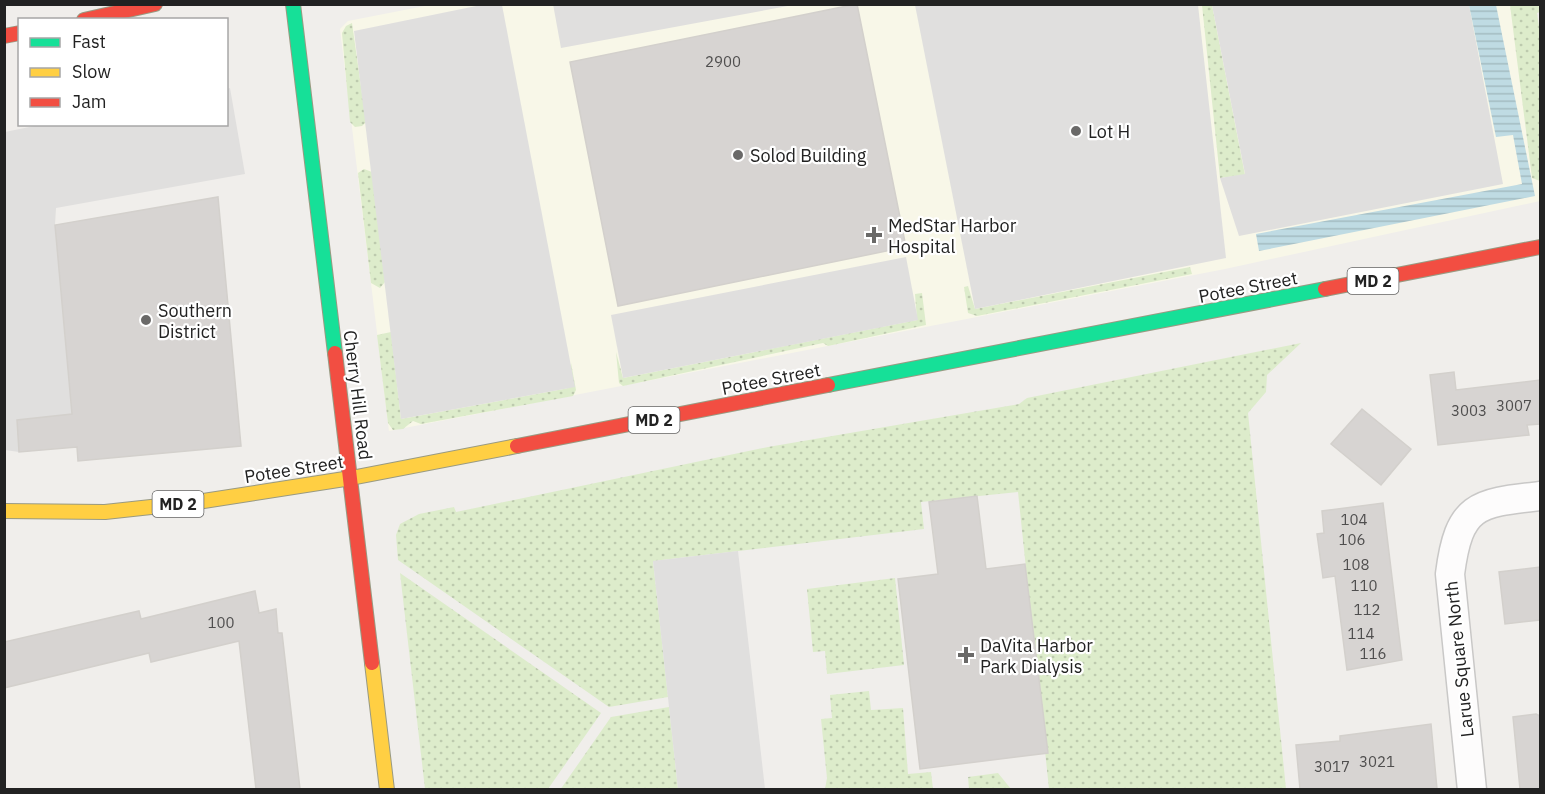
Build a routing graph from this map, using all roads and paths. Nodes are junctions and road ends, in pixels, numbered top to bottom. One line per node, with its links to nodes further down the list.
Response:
1 (155, 4): 3 (main road)
2 (293, 4): 5 (main road, Cherry Hill Road)
3 (93, 18)
4 (1540, 247): 5 (main road, Potee Street / MD 2)
5 (351, 478): 7 (main road, Potee Street / MD 2); 8 (main road, Cherry Hill Road)
6 (1540, 496): 9 (street, Larue Square North)
7 (4, 511)
8 (387, 789)
9 (1472, 789)

